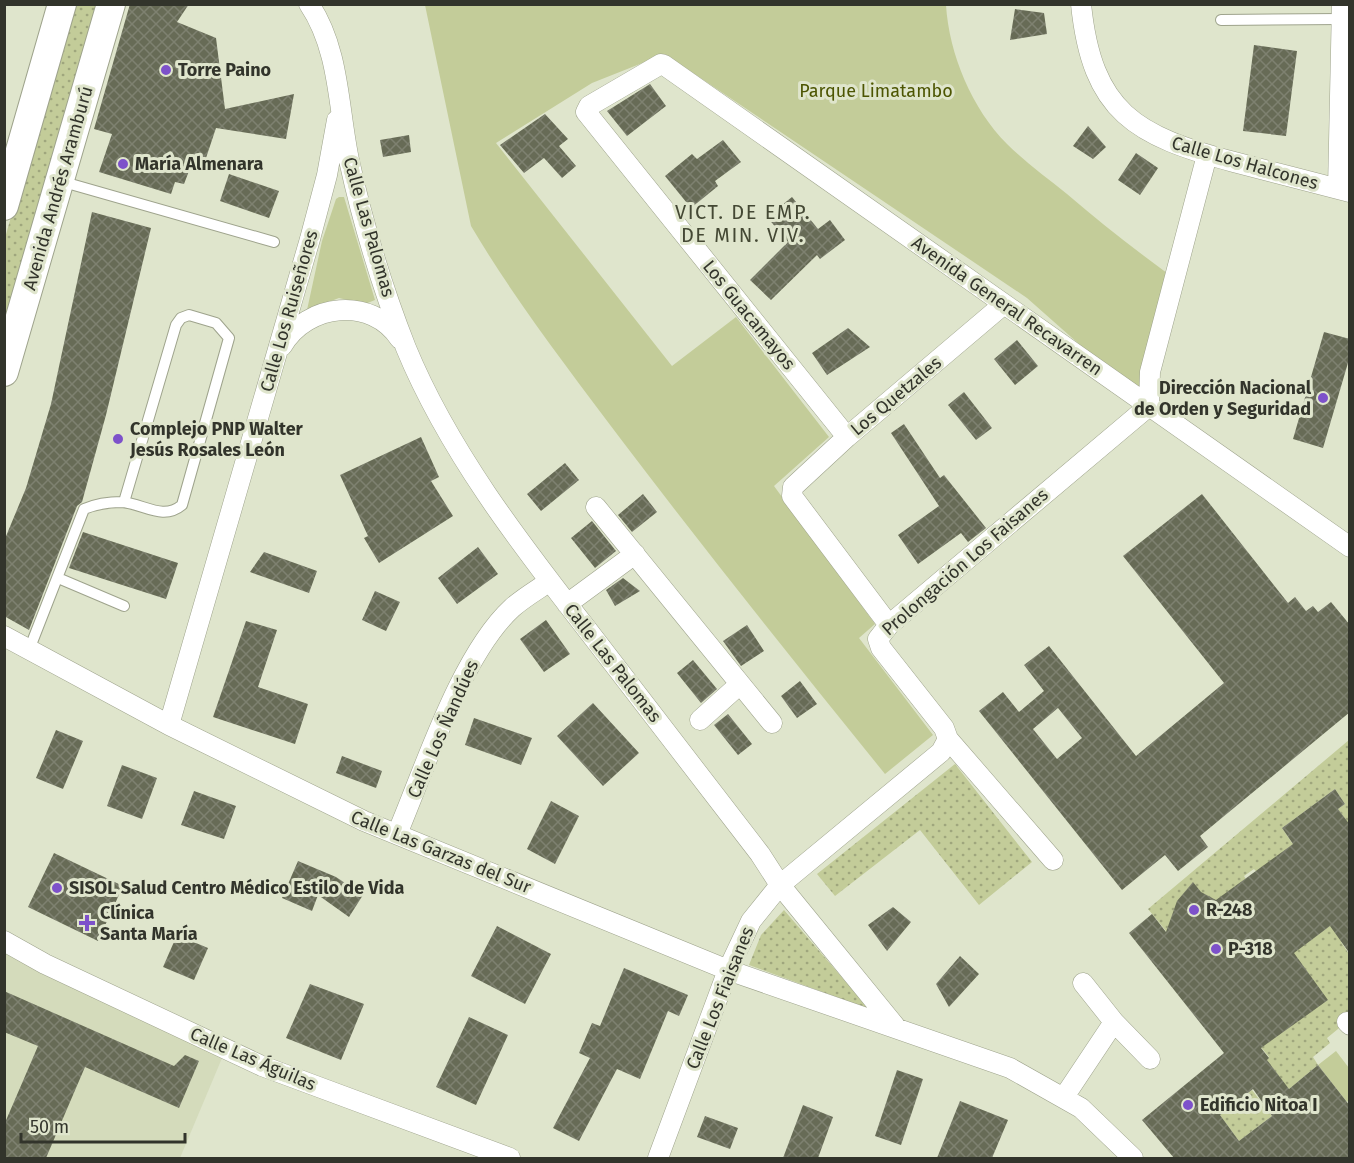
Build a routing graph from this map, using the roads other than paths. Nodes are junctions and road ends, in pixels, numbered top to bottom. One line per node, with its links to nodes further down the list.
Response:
1 (62, 4): 12 (main road)
2 (111, 4): 10 (main road, Avenida Andrés Aramburú)
3 (309, 4): 8 (street, Calle Las Palomas)
4 (1081, 4): 9 (street, Calle Los Halcones)
5 (1342, 12): 6 (lane); 11 (street)
6 (1221, 20)
7 (664, 65): 14 (street, Avenida General Recavarren); 19 (street, Los Guacamayos)
8 (340, 102): 15 (street, Calle Las Palomas); 16 (street, Calle Los Ruiseñores)
9 (1208, 155): 11 (street, Calle Los Halcones); 18 (street)
10 (60, 181): 13 (lane); 17 (main road, Avenida Andrés Aramburú)
11 (1344, 191)
12 (4, 206)
13 (274, 242)
14 (1004, 304): 18 (street, Avenida General Recavarren); 19 (street, Los Quetzales)
15 (407, 349): 16 (street); 25 (street, Calle Las Palomas)
16 (276, 360): 34 (street, Calle Los Ruiseñores)
17 (4, 372)
18 (1149, 406): 22 (street, Avenida General Recavarren); 28 (street, Prolongación Los Faisanes)
19 (847, 437): 28 (street, Los Quetzales)
20 (124, 502): 20 (lane); 24 (lane)
21 (596, 507): 23 (street)
22 (1350, 547)
23 (634, 554): 26 (street); 31 (street)
24 (58, 578): 27 (lane); 30 (lane)
25 (550, 581): 26 (street, Calle Las Palomas); 36 (street, Calle Los Ñandúes)
26 (567, 604): 38 (street, Calle Las Palomas)
27 (124, 606)
28 (889, 625): 35 (street, Prolongación Los Faisanes)
29 (4, 636): 30 (street, Calle Las Garzas del Sur)
30 (29, 650): 34 (street, Calle Las Garzas del Sur)
31 (739, 685): 32 (street); 33 (street)
32 (700, 720)
33 (772, 723)
34 (169, 725): 36 (street, Calle Las Garzas del Sur)
35 (948, 739): 37 (street); 38 (street, Calle Los Fiaisanes)
36 (397, 834): 40 (street, Calle Las Garzas del Sur)
37 (1053, 860)
38 (780, 885): 40 (street, Calle Los Fiaisanes); 43 (street, Calle Las Palomas)
39 (4, 941): 46 (street, Calle Las Águilas)
40 (728, 970): 43 (street, Calle Las Garzas del Sur); 47 (street, Calle Los Fiaisanes)
41 (1083, 983): 42 (street)
42 (1114, 1022): 44 (street); 45 (street)
43 (896, 1027): 45 (street)
44 (1150, 1059)
45 (1064, 1097): 48 (street)
46 (510, 1158)
47 (658, 1158)
48 (1133, 1158)

